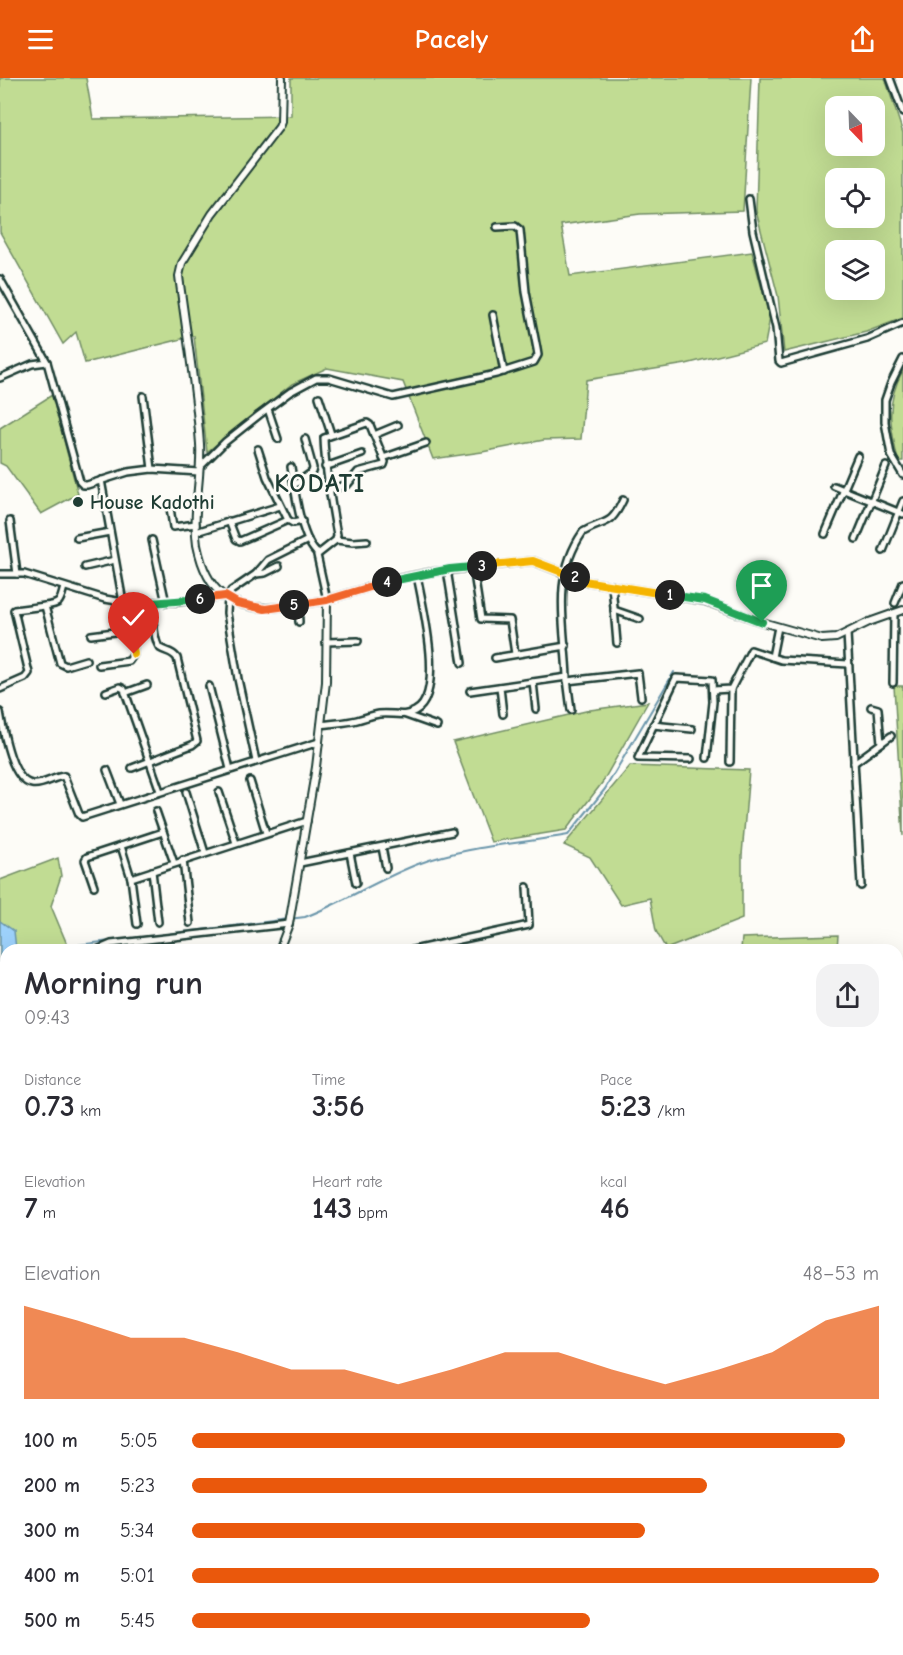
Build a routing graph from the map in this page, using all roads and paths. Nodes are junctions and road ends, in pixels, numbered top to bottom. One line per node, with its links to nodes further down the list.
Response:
1 (282, 78): 30 (street)
2 (890, 78): 3 (street)
3 (903, 113)
4 (749, 200): 8 (street)
5 (497, 227): 11 (street)
6 (0, 279): 10 (street)
7 (493, 315): 11 (street)
8 (903, 323)
9 (903, 359): 31 (street)
10 (47, 362): 12 (street); 32 (street)
11 (504, 372): 15 (street)
12 (0, 378)
13 (143, 396): 29 (street)
14 (319, 397): 17 (street)
15 (268, 409): 20 (street); 30 (street)
16 (398, 425): 18 (street)
17 (331, 434): 18 (street); 28 (street)
18 (374, 435): 25 (street)
19 (305, 438): 33 (street)
20 (278, 439)
21 (426, 443): 25 (street)
22 (258, 449): 40 (street)
23 (362, 454): 28 (street)
24 (858, 456): 36 (street)
25 (383, 458): 35 (street)
26 (886, 466): 38 (street)
27 (291, 467): 33 (street)
28 (325, 467): 35 (street)
29 (152, 469): 30 (street); 32 (street)
30 (200, 469): 47 (street)
31 (903, 475)
32 (101, 480): 48 (street)
33 (294, 485): 46 (street)
34 (834, 486): 36 (street)
35 (328, 490): 55 (street)
36 (844, 490): 38 (street); 50 (street)
37 (623, 500): 64 (street)
38 (871, 501): 42 (street); 52 (street)
39 (903, 501): 42 (street)
40 (280, 506): 43 (street); 45 (street)
41 (170, 508): 47 (street)
42 (901, 513): 57 (street)
43 (288, 520): 45 (street); 46 (street)
44 (10, 521): 66 (street)
45 (229, 521): 49 (street)
46 (302, 521): 54 (street)
47 (196, 524): 49 (street)
48 (110, 532): 51 (street); 59 (street)
49 (196, 532): 72 (street)
50 (825, 534)
51 (77, 538)
52 (856, 539)
53 (152, 540): 76 (street)
54 (308, 540): 58 (street); 67 (street)
55 (336, 540): 56 (street); 58 (street)
56 (367, 541)
57 (883, 550)
58 (318, 554): 73 (street)
59 (115, 560): 61 (street); 74 (street)
60 (279, 566): 67 (street)
61 (85, 567)
62 (473, 567): 63 (street); 64 (street); 93 (street)
63 (450, 569): 68 (street); 97 (street)
64 (564, 573): 70 (street); 92 (street)
65 (0, 574): 66 (street)
66 (17, 574): 71 (street)
67 (256, 574): 72 (street)
68 (417, 575): 73 (street); 118 (street)
69 (903, 583): 77 (street)
70 (612, 585): 80 (street); 85 (street)
71 (64, 587): 74 (street); 79 (street)
72 (226, 597): 76 (street); 78 (street); 129 (street)
73 (327, 600): 78 (street); 90 (street)
74 (125, 602): 75 (street); 86 (street)
75 (151, 603): 76 (street); 128 (street)
76 (166, 603)
77 (895, 603)
78 (298, 604): 84 (street)
79 (45, 606): 96 (street); 106 (street)
80 (614, 610): 83 (street); 91 (street)
81 (903, 610): 82 (street)
82 (894, 613): 87 (street); 102 (street)
83 (640, 619)
84 (299, 622)
85 (778, 627): 87 (street); 94 (street)
86 (130, 630): 88 (street); 99 (street)
87 (847, 633): 98 (street)
88 (91, 635)
89 (358, 641): 90 (street)
90 (326, 642): 119 (street)
91 (617, 643)
92 (566, 646): 93 (street); 100 (street)
93 (514, 654): 95 (street)
94 (772, 657): 98 (street); 107 (street)
95 (495, 658)
96 (86, 660)
97 (462, 663)
98 (848, 664): 131 (street)
99 (99, 665)
100 (567, 679): 101 (street); 112 (street); 115 (street)
101 (533, 682): 105 (street); 114 (street)
102 (893, 683)
103 (147, 685): 111 (street)
104 (208, 686): 133 (street)
105 (500, 687): 109 (street); 117 (street)
106 (0, 689)
107 (730, 689): 108 (street); 130 (street)
108 (713, 690): 120 (street); 126 (street)
109 (470, 691)
110 (106, 692): 111 (street)
111 (125, 693): 128 (street)
112 (641, 697)
113 (871, 707): 125 (street)
114 (537, 709)
115 (571, 710)
116 (0, 712): 139 (street)
117 (503, 714)
118 (406, 715): 119 (street); 121 (street)
119 (321, 725): 124 (street)
120 (653, 725): 122 (street); 127 (street)
121 (437, 726)
122 (692, 729)
123 (891, 736): 125 (street)
124 (319, 742): 129 (street); 141 (street)
125 (881, 743): 131 (street)
126 (707, 758)
127 (691, 759)
128 (149, 761): 132 (street); 136 (street)
129 (256, 761): 133 (street)
130 (730, 762)
131 (854, 763): 158 (street)
132 (132, 768)
133 (231, 769): 136 (street)
134 (107, 770): 139 (street)
135 (250, 780): 144 (street)
136 (160, 791): 139 (street)
137 (186, 792): 148 (street)
138 (219, 792): 145 (street)
139 (120, 804)
140 (156, 811): 142 (street)
141 (307, 821): 144 (street); 152 (street)
142 (163, 832): 146 (street); 151 (street)
143 (452, 832): 147 (street)
144 (266, 833): 145 (street)
145 (236, 843): 148 (street)
146 (121, 846): 155 (street); 157 (street)
147 (382, 847): 149 (street); 153 (street)
148 (205, 853): 150 (street)
149 (350, 853): 152 (street); 156 (street)
150 (183, 860): 151 (street); 161 (street)
151 (174, 863): 154 (street)
152 (300, 863): 163 (street)
153 (386, 868)
154 (152, 871): 155 (street); 160 (street)
155 (131, 878): 162 (street)
156 (356, 883)
157 (94, 885)
158 (861, 886)
159 (527, 887): 166 (street)
160 (158, 922)
161 (190, 923)
162 (137, 924)
163 (289, 924): 164 (street); 165 (street)
164 (111, 944)
165 (281, 944)
166 (441, 944)

